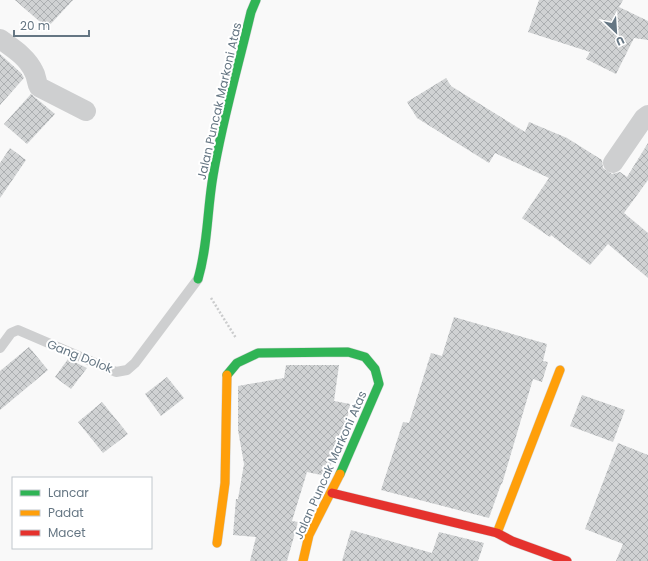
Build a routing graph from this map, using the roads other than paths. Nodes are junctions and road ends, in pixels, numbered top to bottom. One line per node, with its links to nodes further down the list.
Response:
1 (256, 0): 6 (street, Jalan Puncak Markoni Atas)
2 (0, 38): 3 (street)
3 (86, 111)
4 (648, 116): 5 (street)
5 (613, 163)
6 (198, 279): 7 (lane, Gang Dolok)
7 (0, 348)
8 (560, 370): 10 (street)
9 (332, 493): 10 (street); 11 (street, Jalan Puncak Markoni Atas); 12 (street, Jalan Puncak Markoni Atas)
10 (497, 533): 13 (street)
11 (217, 543)
12 (303, 561)
13 (567, 561)

